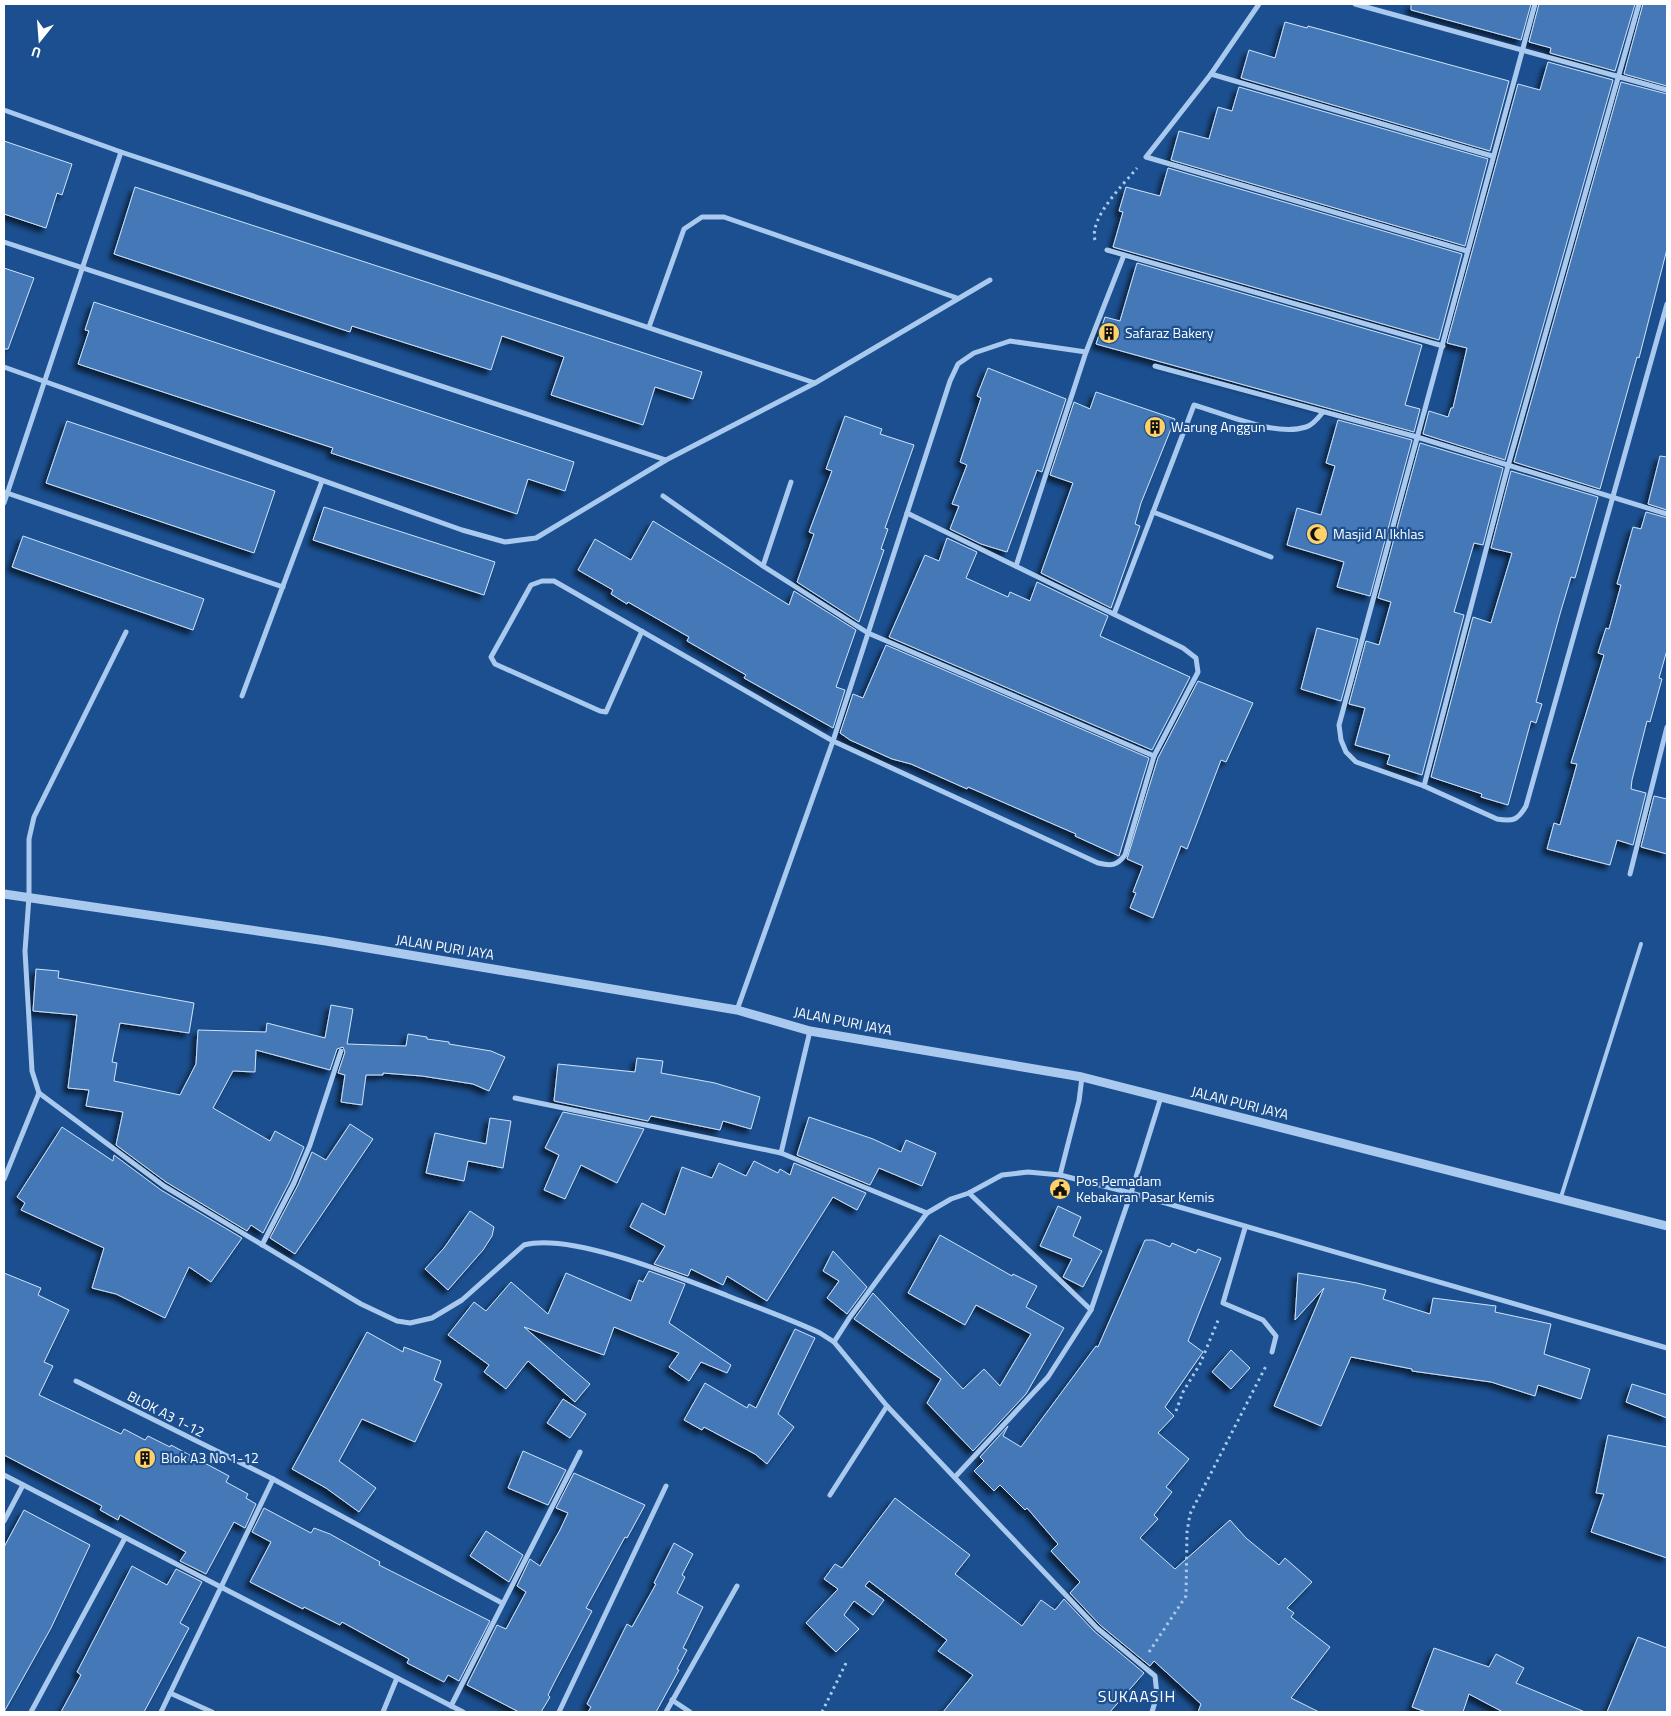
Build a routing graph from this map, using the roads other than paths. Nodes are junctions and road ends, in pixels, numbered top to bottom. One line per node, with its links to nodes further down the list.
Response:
1 (1258, 4): 6 (street)
2 (1354, 4): 5 (street)
3 (1535, 4): 5 (street)
4 (1639, 4): 7 (street)
5 (1521, 51): 7 (street); 11 (street)
6 (1211, 74): 11 (street); 14 (street)
7 (1617, 76): 8 (street); 30 (street)
8 (1667, 90)
9 (4, 110): 10 (street)
10 (121, 152): 16 (street); 20 (street)
11 (1492, 156): 14 (street)
12 (4, 242): 16 (street)
13 (1107, 250): 15 (street)
14 (1467, 251): 21 (street)
15 (1124, 255): 21 (street); 22 (street)
16 (82, 270): 25 (street); 29 (street)
17 (990, 280): 18 (street)
18 (957, 298): 20 (street); 26 (street)
19 (1667, 304): 35 (street)
20 (649, 327): 26 (street)
21 (1443, 346): 28 (street)
22 (1086, 352): 37 (street); 42 (street)
23 (1155, 366): 27 (street)
24 (4, 367): 25 (street)
25 (44, 381): 31 (street); 33 (street)
26 (815, 383): 29 (street)
27 (1323, 412): 28 (street); 38 (street)
28 (1417, 437): 30 (street); 52 (street)
29 (666, 460): 31 (street)
30 (1508, 466): 35 (street); 52 (street)
31 (322, 481): 43 (street)
32 (791, 482): 41 (street)
33 (5, 492): 36 (street); 43 (street)
34 (663, 496): 41 (street)
35 (1612, 497): 39 (street); 52 (street)
36 (4, 503)
37 (907, 512): 42 (street); 47 (street)
38 (1153, 512): 40 (street); 44 (street)
39 (1667, 514)
40 (1271, 557)
41 (763, 566): 47 (street)
42 (1016, 566): 44 (street)
43 (283, 587): 48 (street)
44 (1114, 614): 51 (street)
45 (642, 631): 45 (street); 50 (street)
46 (126, 632): 55 (street)
47 (868, 633): 50 (street); 51 (street)
48 (242, 696)
49 (1667, 727): 53 (street)
50 (833, 741): 51 (street); 57 (street)
51 (1154, 756)
52 (1424, 786)
53 (1630, 874)
54 (4, 894): 55 (street, JALAN PURI JAYA)
55 (29, 897): 57 (street, JALAN PURI JAYA); 61 (street)
56 (1641, 944): 69 (lane)
57 (737, 1010): 58 (street, JALAN PURI JAYA)
58 (810, 1031): 60 (street, JALAN PURI JAYA); 64 (street)
59 (341, 1051): 73 (street)
60 (1082, 1077): 62 (street, JALAN PURI JAYA); 65 (street)
61 (39, 1093): 66 (street); 73 (street)
62 (1161, 1097): 68 (street); 69 (street, JALAN PURI JAYA)
63 (515, 1098): 64 (street)
64 (781, 1153): 70 (street)
65 (1060, 1176): 67 (street); 68 (street)
66 (4, 1179)
67 (969, 1193): 70 (street); 74 (street)
68 (1131, 1193): 72 (street); 74 (street)
69 (1560, 1200): 71 (street, JALAN PURI JAYA)
70 (927, 1213): 75 (street)
71 (1667, 1226)
72 (1245, 1228): 76 (street); 77 (street)
73 (262, 1245): 75 (street)
74 (1091, 1310): 82 (street)
75 (834, 1342): 79 (street)
76 (1667, 1348)
77 (1272, 1352)
78 (76, 1382): 83 (street, BLOK A3 1-12)
79 (887, 1406): 82 (street); 86 (street)
80 (580, 1452): 91 (street)
81 (4, 1475): 84 (street)
82 (955, 1477): 104 (street)
83 (273, 1480): 90 (street); 91 (street, BLOK A3 1-12)
84 (23, 1485): 87 (street); 88 (street)
85 (666, 1486): 101 (street)
86 (830, 1495)
87 (4, 1521)
88 (125, 1538): 90 (street); 96 (street)
89 (737, 1586): 94 (street)
90 (222, 1588): 92 (street); 93 (street)
91 (502, 1603): 95 (street)
92 (397, 1678): 95 (street); 99 (street)
93 (170, 1692): 97 (street); 98 (street)
94 (672, 1700): 102 (street); 103 (street)
95 (451, 1706): 100 (street)
96 (32, 1712)
97 (161, 1712)
98 (212, 1712)
99 (382, 1712)
100 (463, 1712)
101 (559, 1712)
102 (666, 1712)
103 (690, 1712)
104 (1152, 1712)

